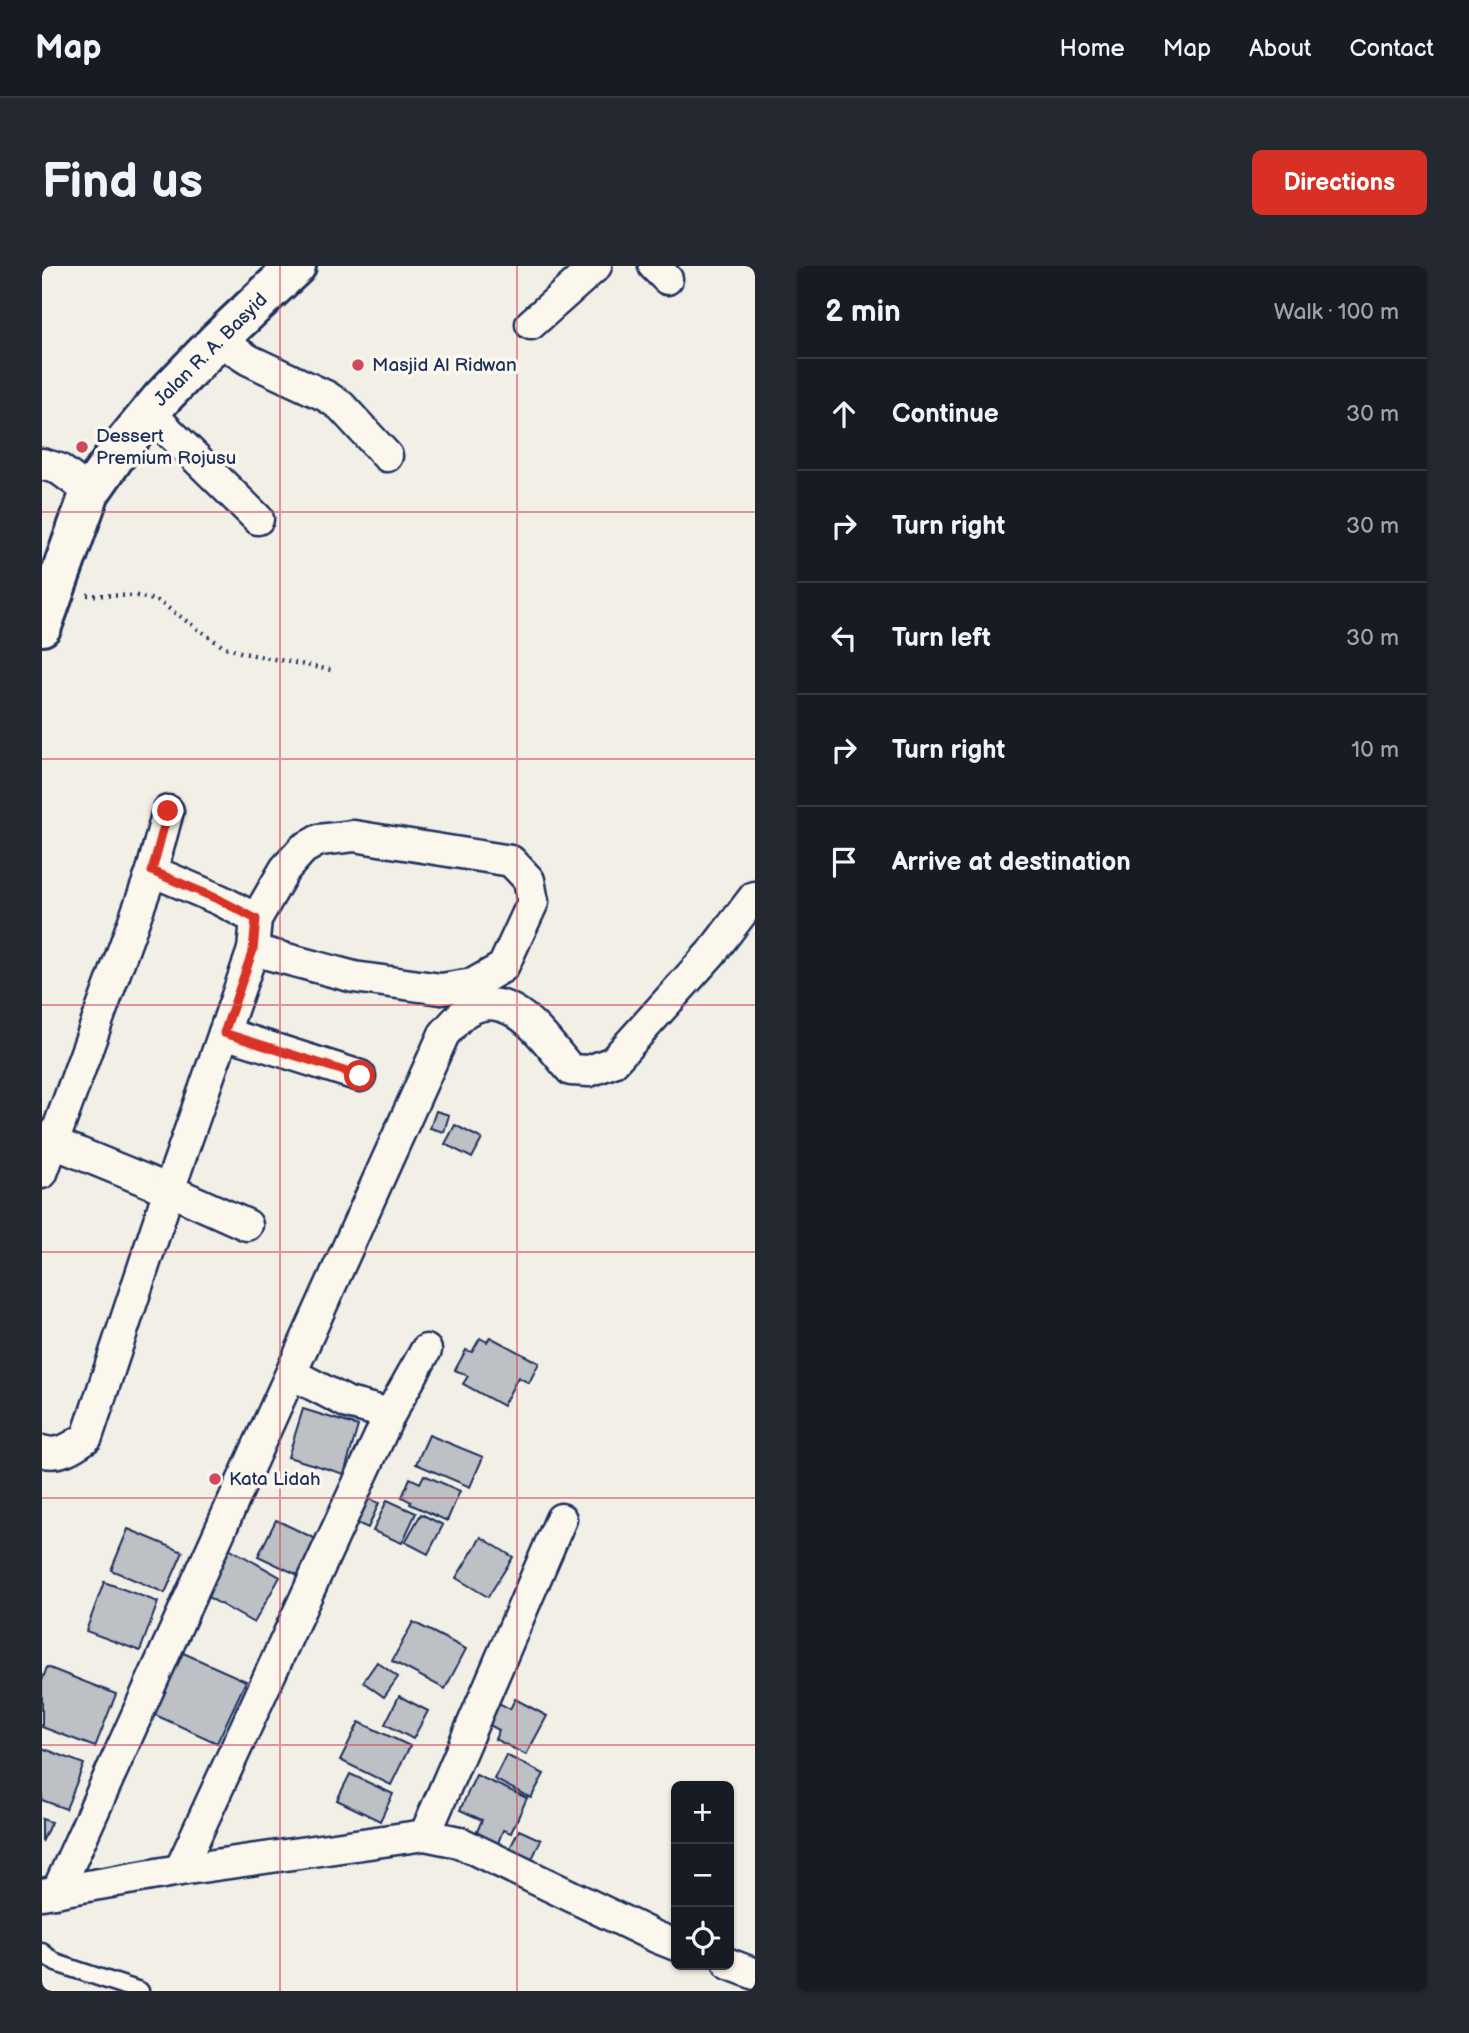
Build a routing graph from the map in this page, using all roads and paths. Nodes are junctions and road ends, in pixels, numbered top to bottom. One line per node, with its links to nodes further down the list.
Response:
1 (296, 266): 4 (main road, Jalan R. A. Basyid)
2 (596, 266): 3 (street)
3 (531, 324)
4 (218, 340): 5 (main road, Jalan R. A. Basyid); 6 (street)
5 (150, 413): 8 (main road, Jalan R. A. Basyid); 9 (street)
6 (387, 456)
7 (42, 464): 8 (street)
8 (90, 492): 10 (main road, Jalan R. A. Basyid)
9 (258, 519)
10 (48, 610): 11 (path)
11 (331, 670)
12 (168, 811): 13 (street)
13 (152, 871): 15 (street); 19 (street)
14 (754, 897): 24 (street)
15 (256, 919): 16 (street); 16 (street)
16 (253, 950): 17 (street)
17 (224, 1033): 18 (street); 21 (street)
18 (360, 1076)
19 (47, 1141): 20 (street); 21 (street)
20 (42, 1173)
21 (169, 1190): 22 (street); 26 (street)
22 (247, 1226)
23 (426, 1350): 25 (street)
24 (292, 1374): 25 (street); 30 (street)
25 (390, 1414): 29 (street)
26 (42, 1451)
27 (561, 1519): 28 (street)
28 (425, 1835): 29 (street); 31 (street)
29 (180, 1870): 30 (street)
30 (50, 1893)
31 (671, 1943)
32 (42, 1952): 35 (lane)
33 (734, 1966): 34 (street)
34 (755, 1973)
35 (140, 1991)

